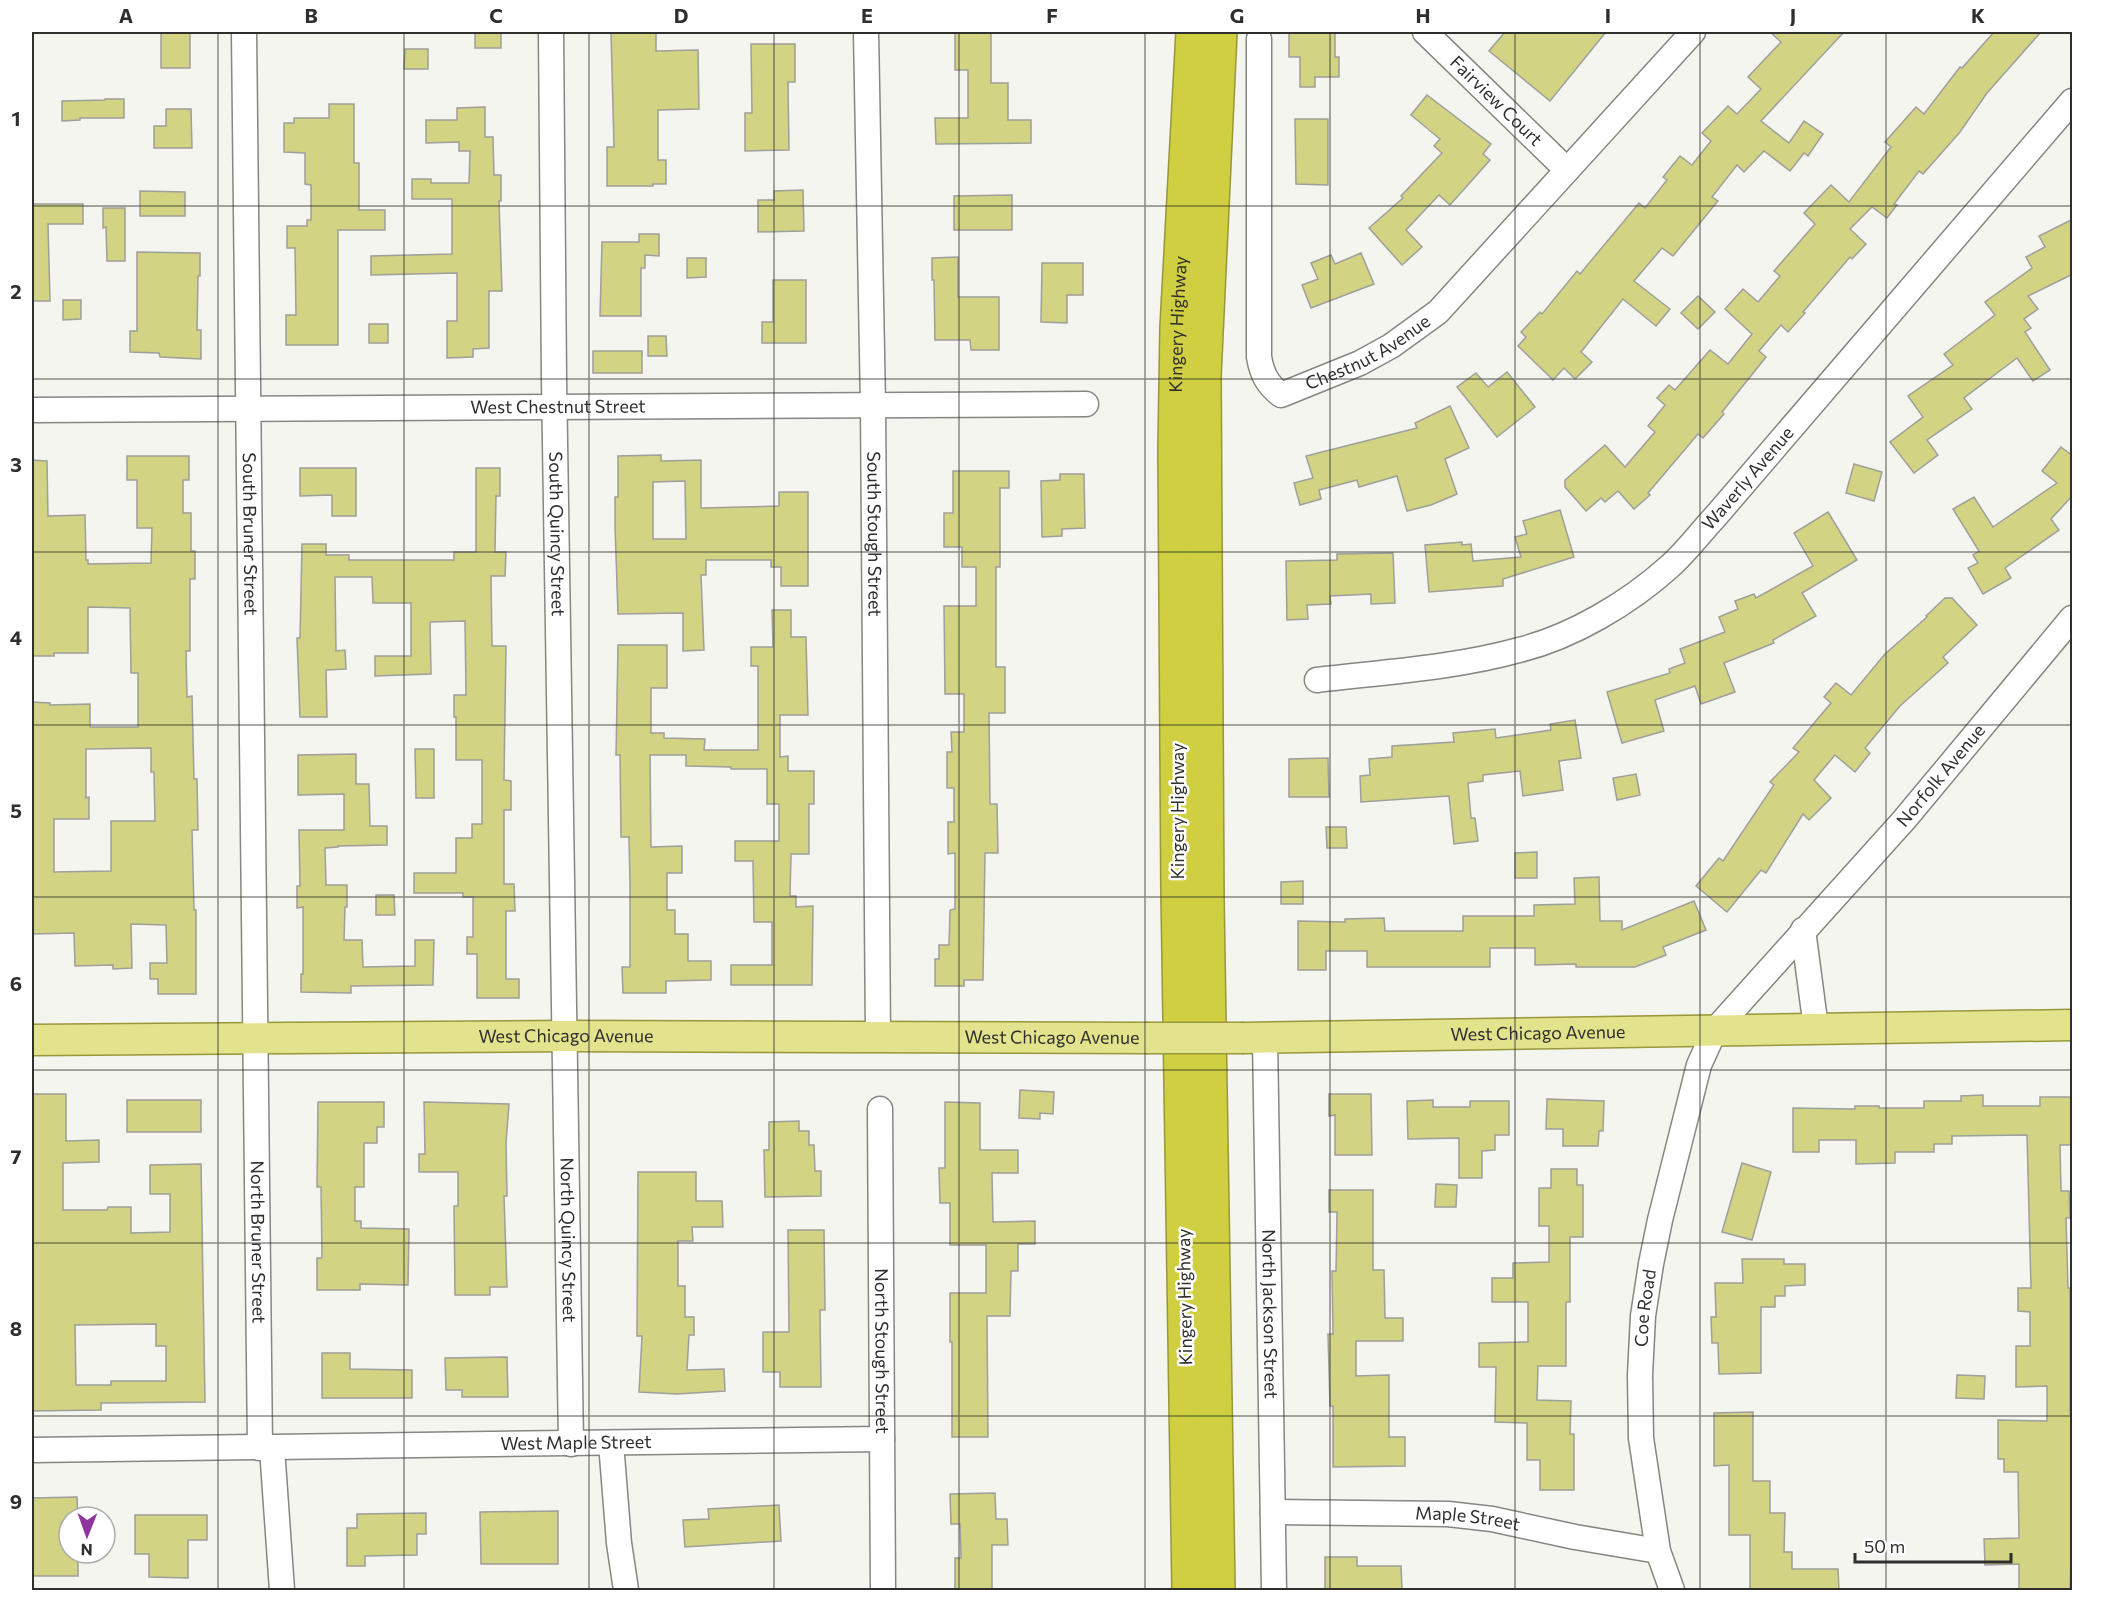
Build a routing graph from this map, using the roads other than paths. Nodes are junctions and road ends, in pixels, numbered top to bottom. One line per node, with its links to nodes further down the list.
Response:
1 (244, 32): 14 (street, South Bruner Street)
2 (551, 32): 13 (street, South Quincy Street)
3 (866, 32): 12 (street, South Stough Street)
4 (1192, 32): 38 (highway, Kingery Highway)
5 (1220, 32): 39 (highway, Kingery Highway)
6 (1425, 32): 10 (street, Fairview Court)
7 (1693, 32): 10 (street, Chestnut Avenue)
8 (1259, 39): 10 (street, Chestnut Avenue)
9 (2073, 101): 17 (street, Waverly Avenue)
10 (1567, 170)
11 (1086, 404): 12 (street, West Chestnut Street)
12 (873, 406): 13 (street, West Chestnut Street); 24 (street, South Stough Street)
13 (554, 408): 14 (street, West Chestnut Street); 22 (street, South Quincy Street)
14 (249, 409): 15 (street, West Chestnut Street); 23 (street, South Bruner Street)
15 (32, 410)
16 (2073, 618): 18 (street, Norfolk Avenue)
17 (1317, 680)
18 (1803, 930): 20 (street); 21 (street, Norfolk Avenue)
19 (2073, 1025): 20 (main road, West Chicago Avenue)
20 (1816, 1028): 21 (main road, West Chicago Avenue)
21 (1715, 1030): 25 (main road, West Chicago Avenue); 34 (street, Coe Road)
22 (566, 1036): 23 (main road, West Chicago Avenue); 24 (main road, West Chicago Avenue); 30 (street, North Quincy Street)
23 (255, 1038): 26 (main road, West Chicago Avenue); 31 (street, North Bruner Street)
24 (878, 1038): 25 (main road, West Chicago Avenue, bridge)
25 (1255, 1038): 33 (street, North Jackson Street)
26 (32, 1040)
27 (880, 1109): 28 (street, North Stough Street)
28 (882, 1439): 29 (street, West Maple Street); 37 (street, North Stough Street)
29 (611, 1443): 30 (street, West Maple Street); 36 (street)
30 (571, 1444): 31 (street, West Maple Street)
31 (266, 1448): 32 (street, West Maple Street); 35 (street, North Bruner Street)
32 (32, 1450)
33 (1273, 1512): 34 (street, Maple Street); 40 (street, North Jackson Street)
34 (1658, 1551): 41 (street, Coe Road)
35 (282, 1590)
36 (626, 1590)
37 (883, 1590)
38 (1189, 1590)
39 (1218, 1590)
40 (1274, 1590)
41 (1672, 1590)

